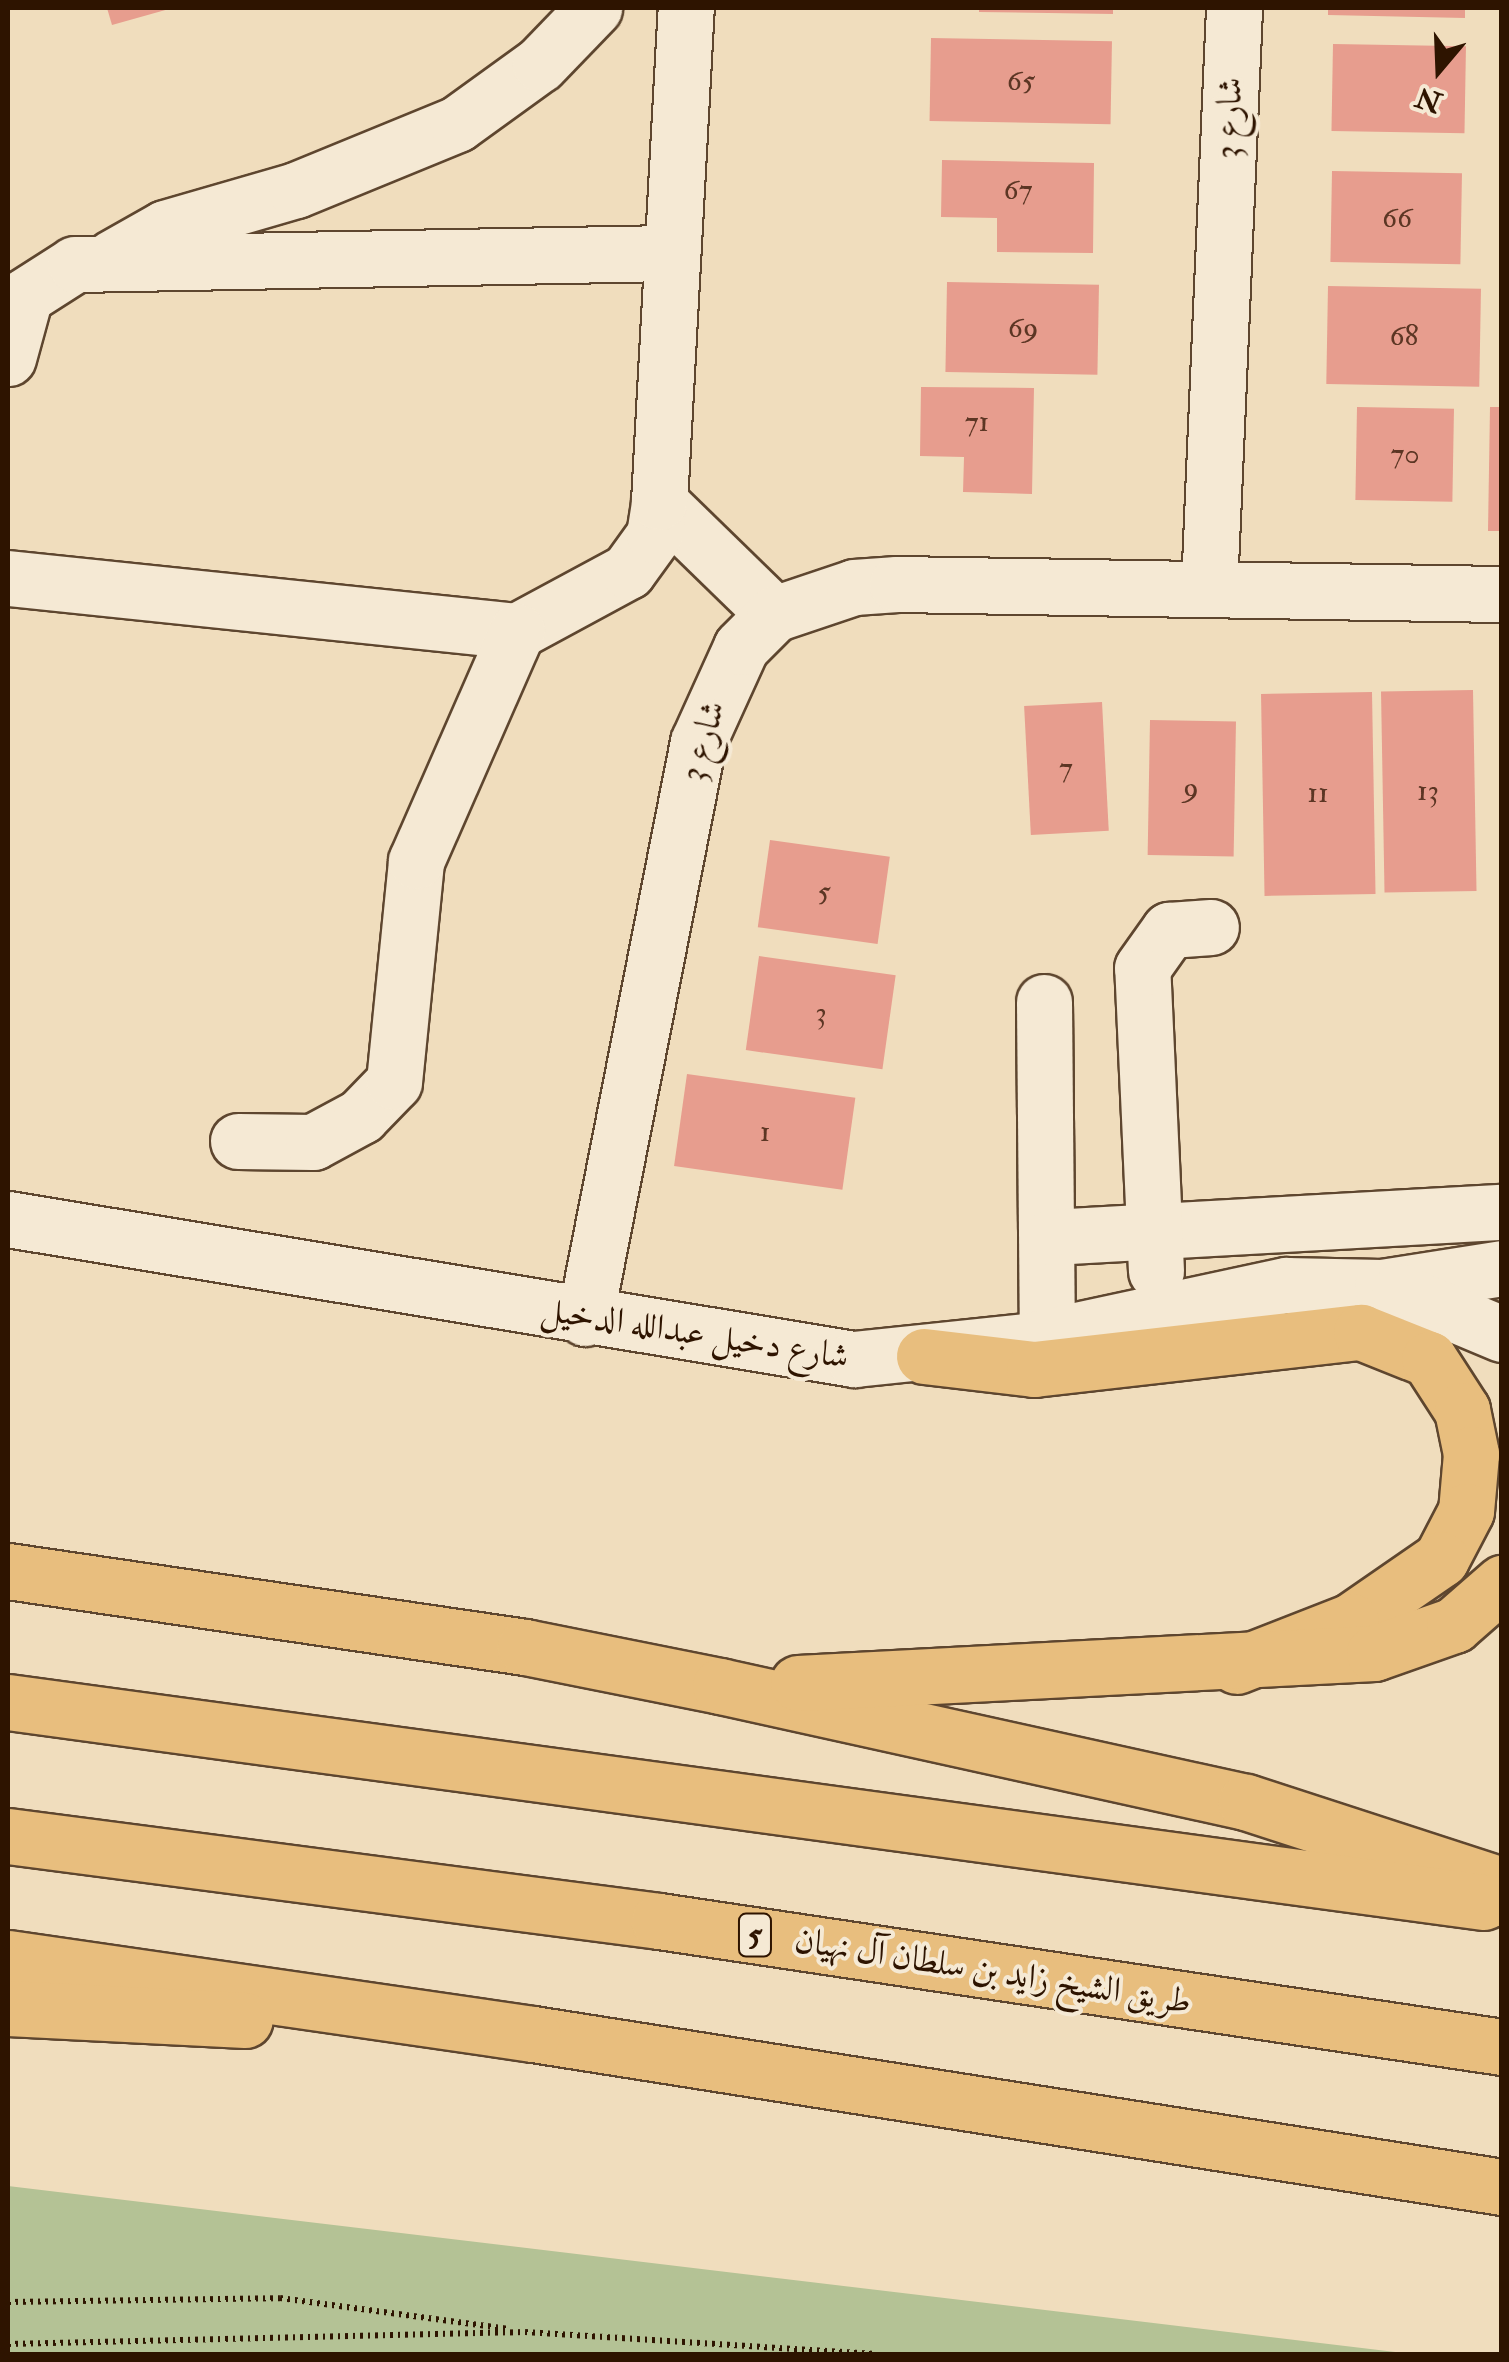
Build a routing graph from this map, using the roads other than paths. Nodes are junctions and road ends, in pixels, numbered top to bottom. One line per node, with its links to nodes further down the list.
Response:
1 (594, 8): 5 (street)
2 (686, 8): 4 (street)
3 (1234, 8): 9 (street, شارع 3)
4 (669, 252): 5 (street); 7 (street)
5 (101, 264): 6 (street)
6 (8, 358)
7 (659, 502): 11 (street); 12 (street)
8 (8, 578): 12 (street)
9 (1208, 588): 10 (street); 11 (street)
10 (1502, 594)
11 (774, 614): 23 (street, شارع 3)
12 (518, 631): 15 (street)
13 (1211, 927): 19 (street)
14 (1044, 1002): 18 (street)
15 (238, 1140)
16 (1502, 1212): 19 (street)
17 (8, 1219): 23 (street, شارع دخيل عبدالله الدخيل)
18 (1051, 1236): 19 (street); 25 (street)
19 (1154, 1236): 22 (street)
20 (1502, 1268): 21 (street, شارع دخيل عبدالله الدخيل)
21 (1382, 1286): 22 (street, شارع دخيل عبدالله الدخيل); 24 (street, شارع دخيل عبدالله الدخيل)
22 (1158, 1308): 25 (street, شارع دخيل عبدالله الدخيل)
23 (585, 1318): 26 (street, شارع دخيل عبدالله الدخيل)
24 (1502, 1334)
25 (1047, 1336): 26 (street, شارع دخيل عبدالله الدخيل)
26 (924, 1356): 29 (main road)
27 (8, 1572): 30 (main road)
28 (1502, 1583): 29 (main road)
29 (1236, 1666): 30 (main road)
30 (720, 1686): 33 (main road)
31 (8, 1702): 34 (main road)
32 (8, 1836): 38 (main road, طريق الشيخ زايد بن سلطان آل نهيان / 5)
33 (1502, 1885)
34 (1502, 1904)
35 (8, 1958): 37 (main road)
36 (8, 2008): 37 (main road)
37 (533, 2034): 39 (main road)
38 (1502, 2047)
39 (1398, 2174): 40 (main road); 41 (street)
40 (1502, 2187)
41 (1502, 2196)

